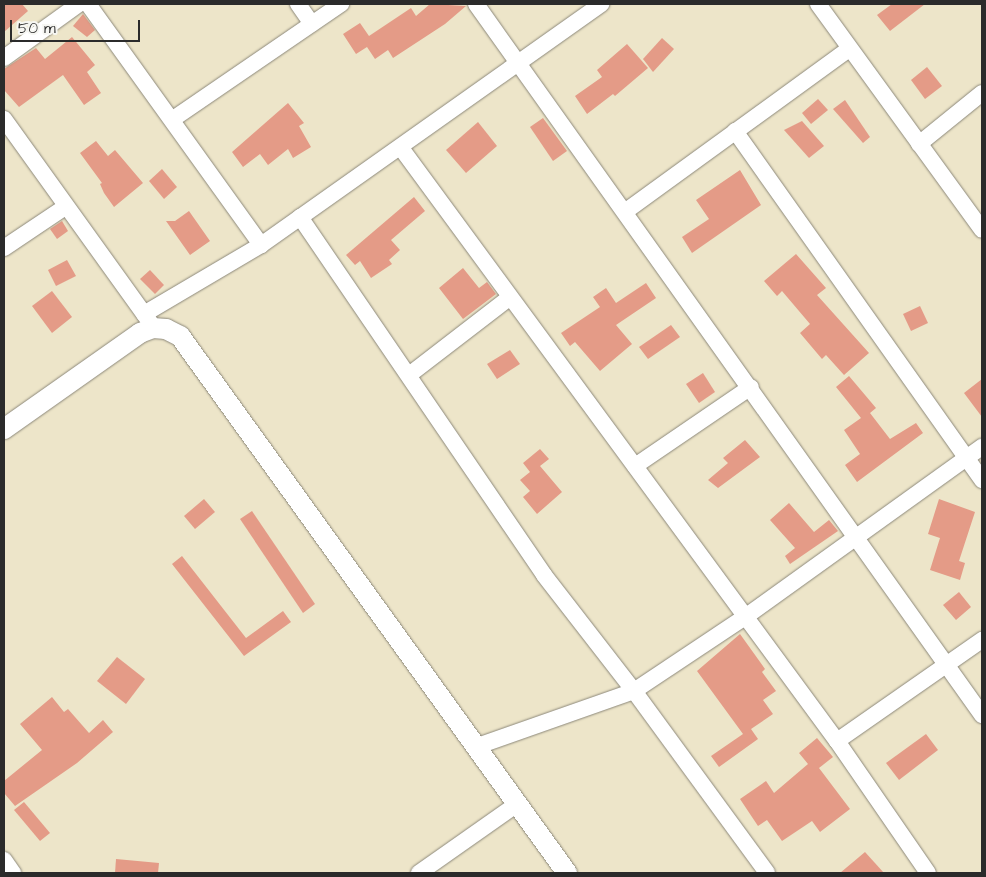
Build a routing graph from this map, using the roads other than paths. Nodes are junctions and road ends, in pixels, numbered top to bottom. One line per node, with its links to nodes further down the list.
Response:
1 (79, 4): 10 (street)
2 (88, 4): 14 (street)
3 (298, 4): 8 (street)
4 (341, 4): 8 (street)
5 (476, 4): 11 (street)
6 (601, 4): 11 (street)
7 (818, 4): 9 (street)
8 (312, 24): 14 (street)
9 (849, 49): 15 (street); 16 (street)
10 (4, 58)
11 (517, 63): 17 (street); 19 (street)
12 (982, 93): 16 (street)
13 (4, 119): 18 (street)
14 (173, 119): 22 (street)
15 (735, 131): 19 (street); 30 (street)
16 (919, 144): 21 (street)
17 (401, 148): 20 (street); 24 (street)
18 (65, 207): 23 (street); 25 (street)
19 (626, 211): 27 (street)
20 (300, 217): 22 (street); 26 (street)
21 (982, 230)
22 (261, 245): 25 (street)
23 (4, 248)
24 (509, 298): 26 (street); 31 (street)
25 (149, 321): 28 (street); 40 (street)
26 (409, 375): 37 (street)
27 (751, 387): 31 (street); 33 (street)
28 (4, 428)
29 (982, 447): 30 (street)
30 (967, 459): 32 (street); 33 (street)
31 (635, 466): 34 (street)
32 (982, 480)
33 (856, 537): 34 (street); 36 (street)
34 (745, 618): 37 (street); 39 (street)
35 (982, 640): 36 (street)
36 (944, 664): 38 (street); 39 (street)
37 (634, 691): 40 (street); 46 (street)
38 (982, 715)
39 (837, 740): 47 (street)
40 (475, 747): 41 (street)
41 (517, 804): 44 (street); 45 (street)
42 (4, 860): 43 (street)
43 (13, 873)
44 (418, 873)
45 (567, 873)
46 (767, 873)
47 (928, 873)

